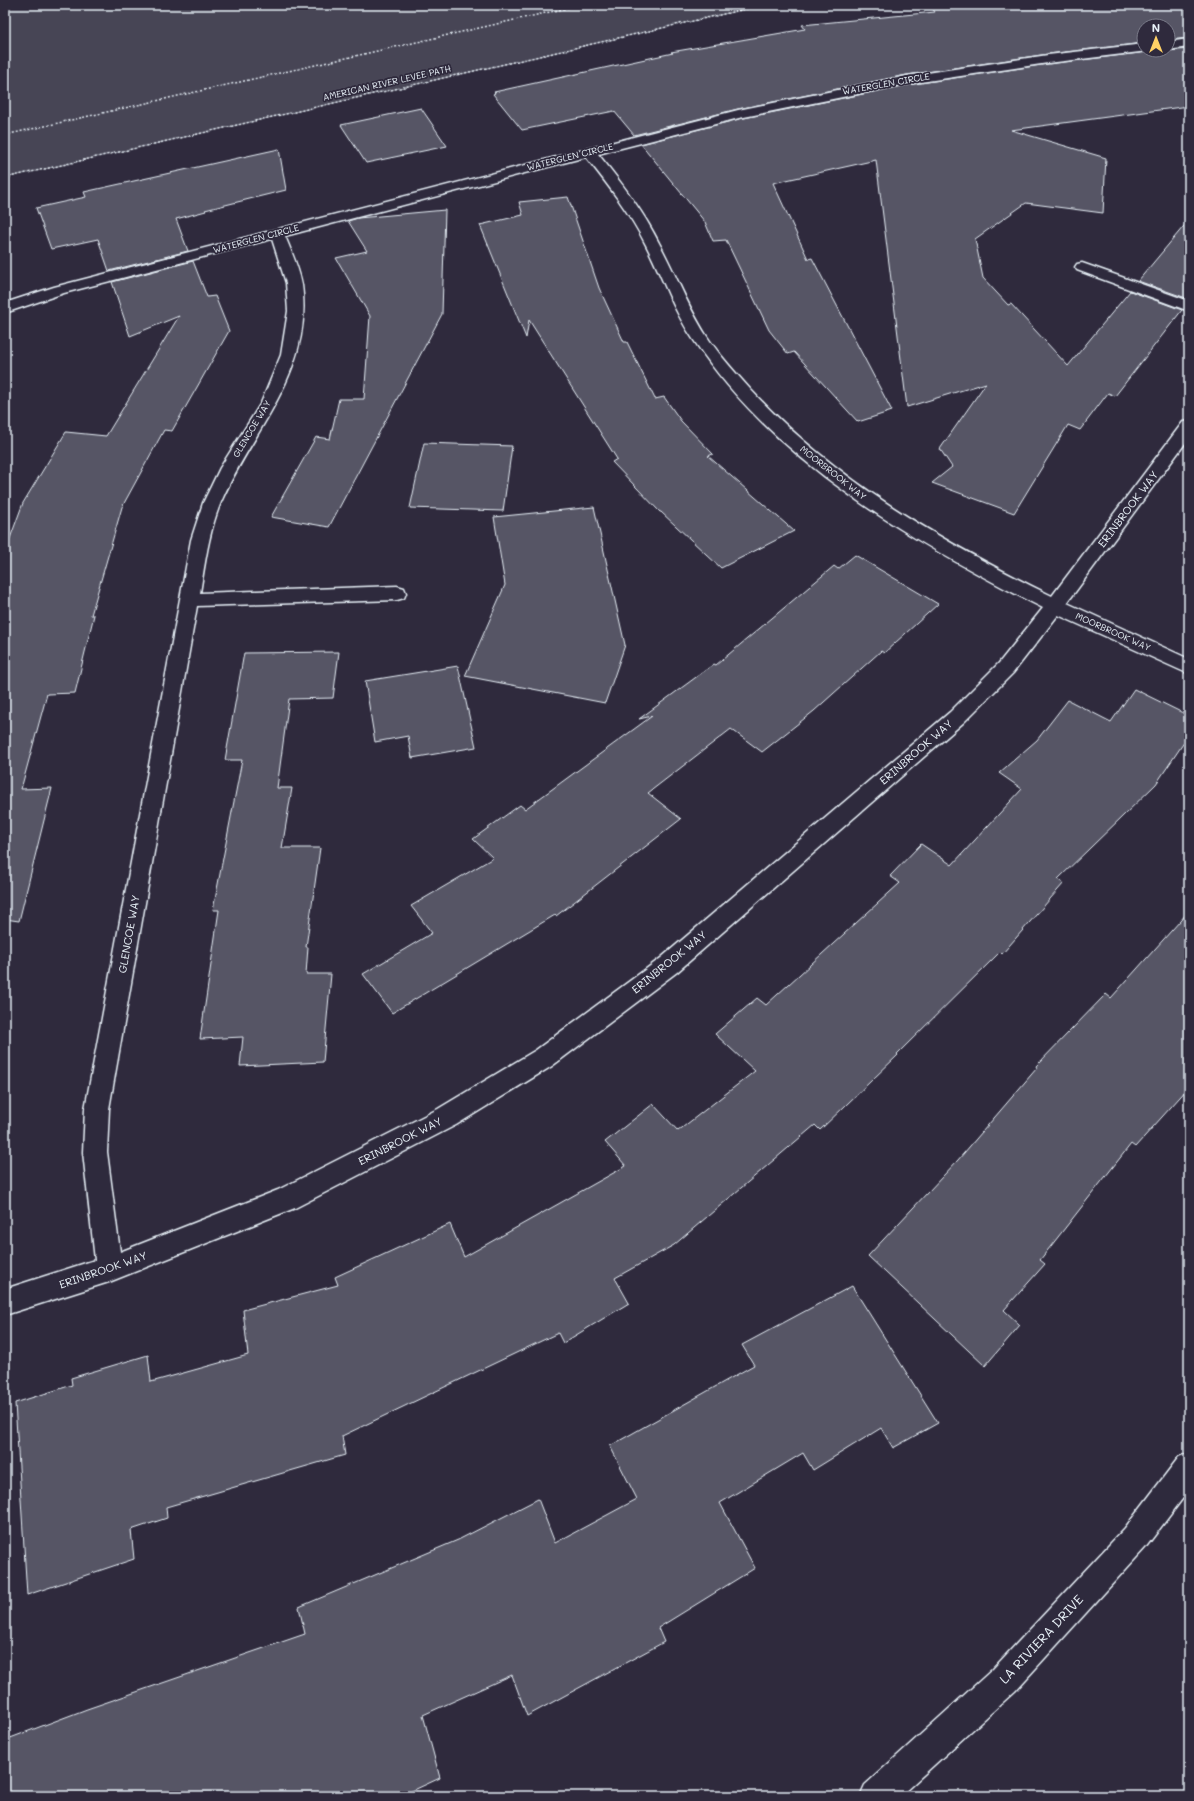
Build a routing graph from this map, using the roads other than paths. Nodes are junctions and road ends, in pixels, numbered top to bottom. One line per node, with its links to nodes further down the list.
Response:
1 (1189, 43): 2 (street)
2 (1176, 45)
3 (1136, 49): 4 (street, WATERGLEN CIRCLE)
4 (589, 152): 5 (street, WATERGLEN CIRCLE); 12 (street, MOORBROOK WAY)
5 (277, 233): 8 (street, WATERGLEN CIRCLE); 11 (street, GLENCOE WAY)
6 (1082, 267): 7 (street)
7 (1189, 306)
8 (5, 308)
9 (1189, 426): 12 (street, ERINBROOK WAY)
10 (398, 593): 11 (street)
11 (190, 600): 14 (street, GLENCOE WAY)
12 (1055, 606): 13 (street, MOORBROOK WAY); 14 (street, ERINBROOK WAY)
13 (1189, 666)
14 (109, 1269): 15 (street, ERINBROOK WAY)
15 (5, 1302)
16 (1189, 1467): 17 (street, LA RIVIERA DRIVE)
17 (876, 1796)

